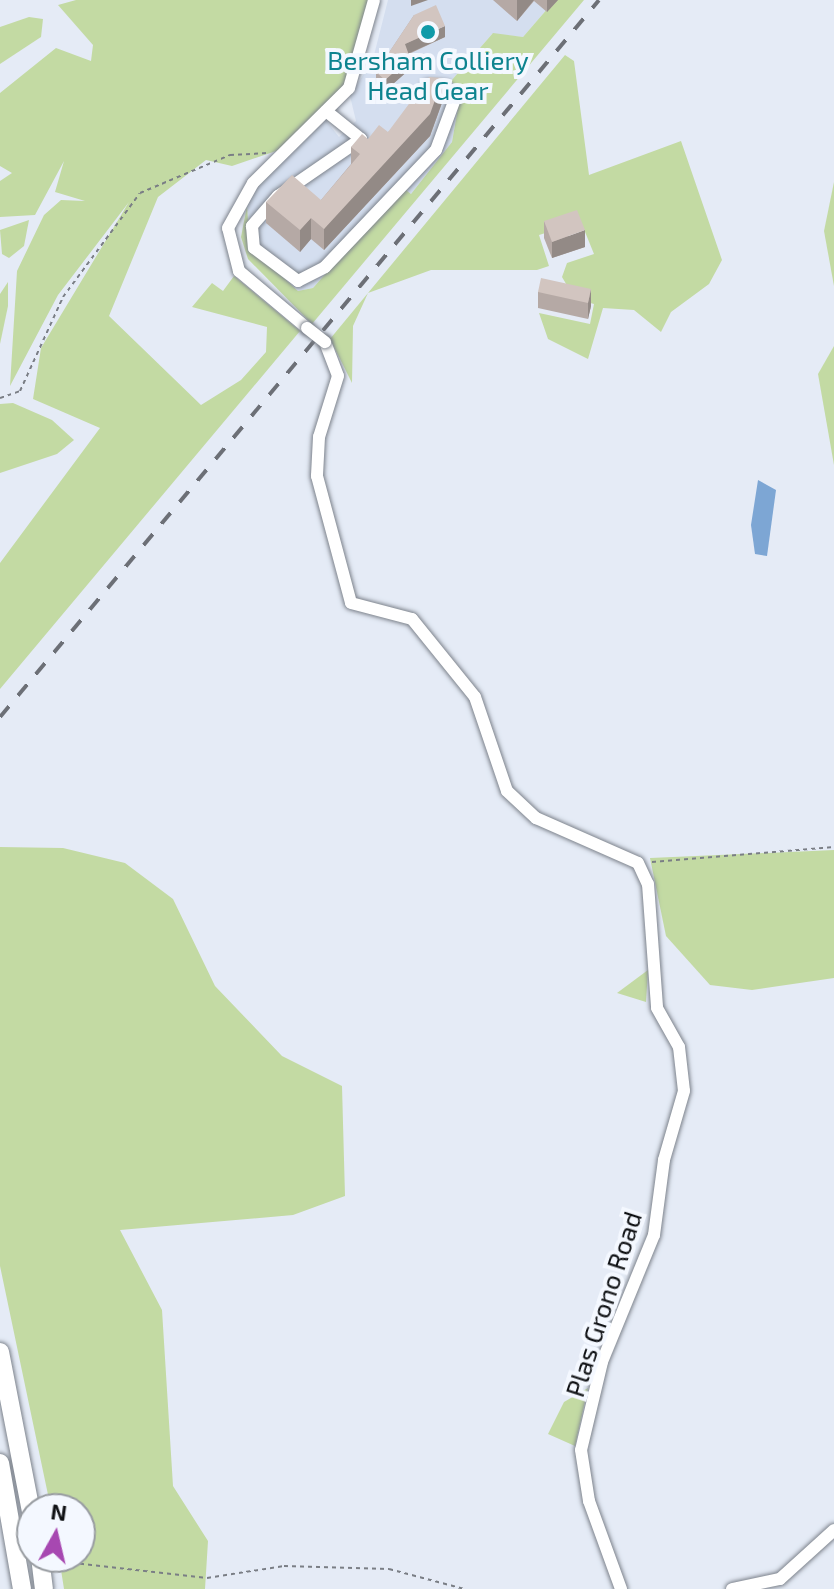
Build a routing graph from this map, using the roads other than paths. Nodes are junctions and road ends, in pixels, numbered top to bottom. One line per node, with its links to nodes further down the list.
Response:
1 (374, 0): 3 (street)
2 (413, 99): 5 (street)
3 (326, 111): 5 (street); 11 (street, Plas Grono Road, bridge)
4 (379, 137): 5 (street)
5 (361, 139)
6 (0, 1352): 8 (highway)
7 (0, 1463): 10 (highway)
8 (27, 1493)
9 (834, 1530): 12 (street)
10 (22, 1589)
11 (621, 1589)
12 (732, 1589)

